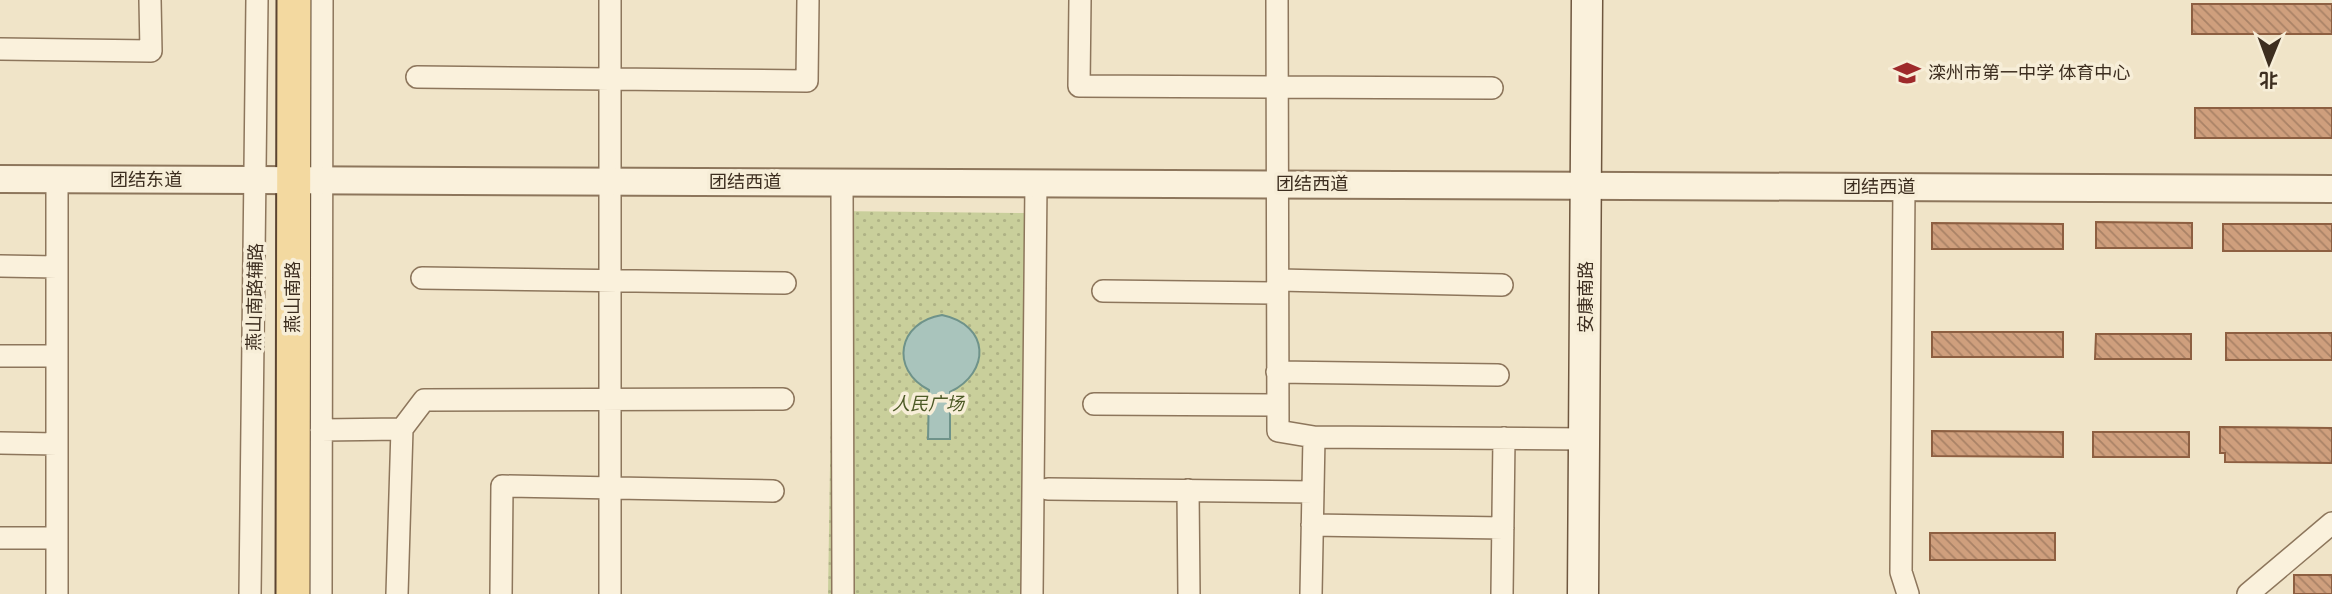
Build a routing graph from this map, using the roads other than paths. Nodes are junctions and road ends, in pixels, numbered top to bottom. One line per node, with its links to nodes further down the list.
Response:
1 (150, 0): 12 (street)
2 (257, 0): 19 (street, 燕山南路辅路)
3 (275, 0): 19 (main road, 燕山南路)
4 (294, 0): 19 (main road, 燕山南路)
5 (322, 0): 19 (street, 燕山南路辅路)
6 (610, 0): 14 (street)
7 (808, 0): 14 (street)
8 (1080, 0): 15 (street)
9 (1277, 0): 15 (street)
10 (1587, 0): 24 (main road, 安康南路)
11 (1606, 0): 24 (main road, 安康南路)
12 (0, 49)
13 (417, 77): 14 (street)
14 (610, 79): 20 (street)
15 (1276, 87): 16 (street); 23 (street)
16 (1492, 88)
17 (0, 179): 18 (street, 团结东道)
18 (57, 179): 19 (street, 团结东道); 28 (street)
19 (286, 181): 20 (street, 团结西道); 44 (street, 燕山南路辅路); 61 (street, 燕山南路辅路); 62 (main road, 燕山南路); 63 (main road, 燕山南路)
20 (610, 182): 21 (street, 团结西道); 30 (street)
21 (842, 183): 22 (street, 团结西道); 68 (street)
22 (1036, 183): 23 (street, 团结西道); 69 (street)
23 (1279, 184): 24 (street, 团结西道); 33 (street)
24 (1596, 186): 25 (street, 团结西道); 47 (main road, 安康南路); 74 (main road, 安康南路)
25 (1904, 187): 26 (street, 团结西道); 75 (street)
26 (2332, 189)
27 (0, 266): 28 (street)
28 (57, 267): 36 (street)
29 (422, 278): 30 (street)
30 (610, 281): 31 (street); 39 (street)
31 (785, 283)
32 (1502, 285): 33 (street)
33 (1278, 287): 34 (street); 37 (street)
34 (1103, 291)
35 (0, 356): 36 (street)
36 (57, 356): 49 (street)
37 (1277, 372): 38 (street); 42 (street)
38 (1498, 375)
39 (610, 399): 40 (street); 43 (street); 50 (street)
40 (783, 399)
41 (1094, 404): 42 (street)
42 (1277, 405): 45 (street)
43 (402, 429): 44 (street); 65 (street)
44 (321, 430): 64 (street, 燕山南路辅路)
45 (1314, 437): 46 (street); 54 (street)
46 (1504, 438): 47 (street); 57 (street)
47 (1585, 439): 73 (main road, 安康南路)
48 (0, 443): 49 (street)
49 (57, 444): 59 (street)
50 (610, 487): 52 (street); 66 (street); 67 (street)
51 (1048, 489): 53 (street)
52 (773, 491)
53 (1188, 491): 54 (street); 70 (street)
54 (1313, 492): 56 (street)
55 (2332, 523): 76 (street)
56 (1312, 525): 57 (street); 71 (street)
57 (1503, 527): 72 (street)
58 (0, 538): 59 (street)
59 (57, 538): 60 (street)
60 (57, 594)
61 (250, 594)
62 (273, 594)
63 (293, 594)
64 (321, 594)
65 (397, 594)
66 (501, 594)
67 (610, 594)
68 (842, 594)
69 (1032, 594)
70 (1189, 594)
71 (1311, 594)
72 (1502, 594)
73 (1583, 594)
74 (1604, 594)
75 (1908, 594)
76 (2248, 594)

